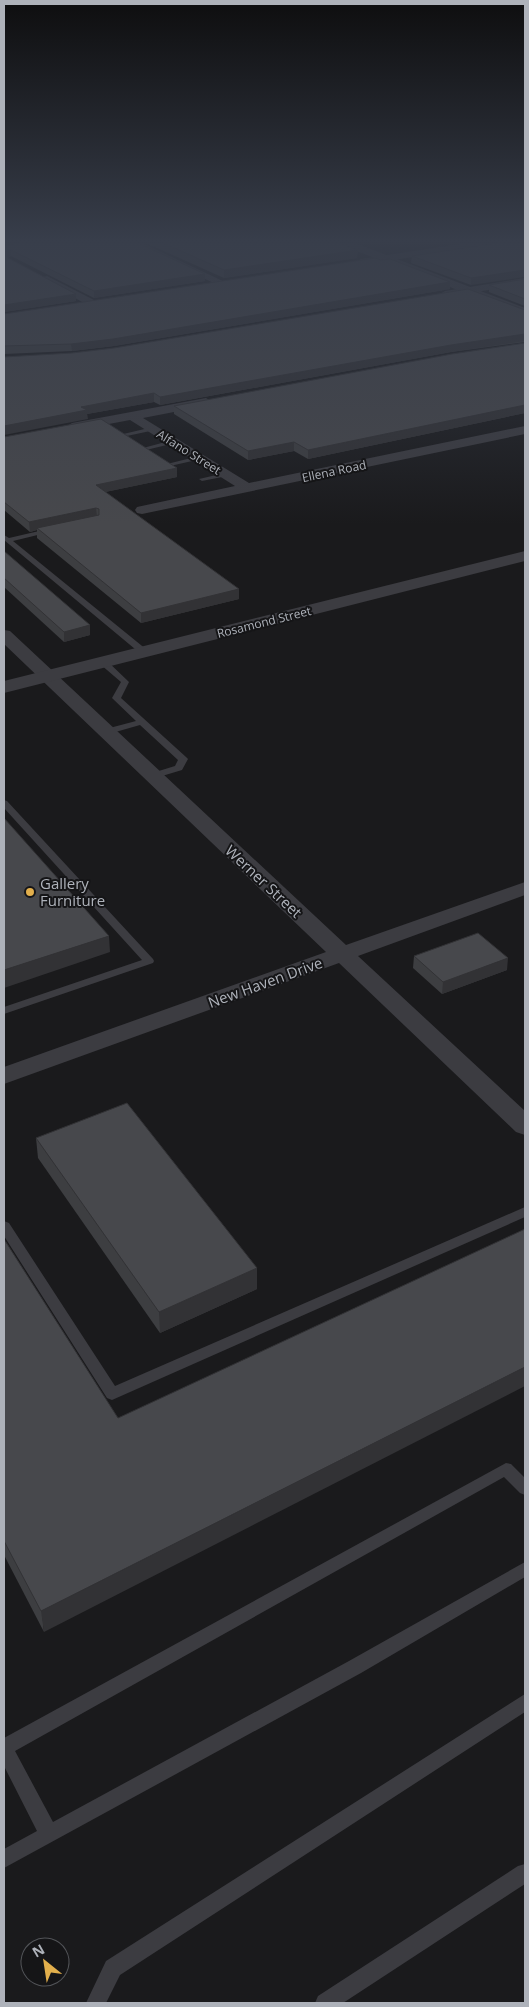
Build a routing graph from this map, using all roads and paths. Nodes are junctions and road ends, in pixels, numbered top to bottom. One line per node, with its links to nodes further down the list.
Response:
1 (219, 400): 2 (street)
2 (132, 416): 3 (street, Alfano Street); 4 (street)
3 (153, 429): 6 (lane); 7 (street, Alfano Street)
4 (59, 430)
5 (525, 430): 13 (street, Ellena Road)
6 (122, 435)
7 (174, 442): 8 (lane); 9 (street, Alfano Street)
8 (146, 448)
9 (199, 458): 10 (lane); 11 (street, Alfano Street)
10 (170, 464)
11 (225, 474): 12 (lane); 13 (street, Alfano Street)
12 (202, 479)
13 (247, 488): 14 (street, Ellena Road)
14 (142, 510)
15 (61, 528): 16 (lane)
16 (6, 538): 19 (lane)
17 (525, 556): 19 (street, Rosamond Street)
18 (4, 635): 21 (street, Werner Street)
19 (144, 652): 20 (street, Rosamond Street)
20 (103, 662): 21 (street, Rosamond Street); 23 (lane)
21 (46, 677): 22 (street, Rosamond Street); 24 (street, Werner Street)
22 (4, 688)
23 (142, 722): 24 (lane); 25 (lane)
24 (106, 732): 25 (street, Werner Street)
25 (152, 776): 28 (street, Werner Street)
26 (4, 803): 29 (lane)
27 (525, 888): 28 (street, New Haven Drive)
28 (342, 955): 30 (street, New Haven Drive); 31 (street, Werner Street)
29 (4, 1011)
30 (4, 1076)
31 (525, 1126)
32 (525, 1212): 33 (lane)
33 (4, 1226)
34 (525, 1488): 37 (lane)
35 (525, 1569): 38 (lane)
36 (525, 1702): 41 (lane)
37 (4, 1748): 38 (lane)
38 (49, 1834): 39 (lane)
39 (4, 1859)
40 (525, 1873): 42 (lane)
41 (96, 2003)
42 (325, 2003)

